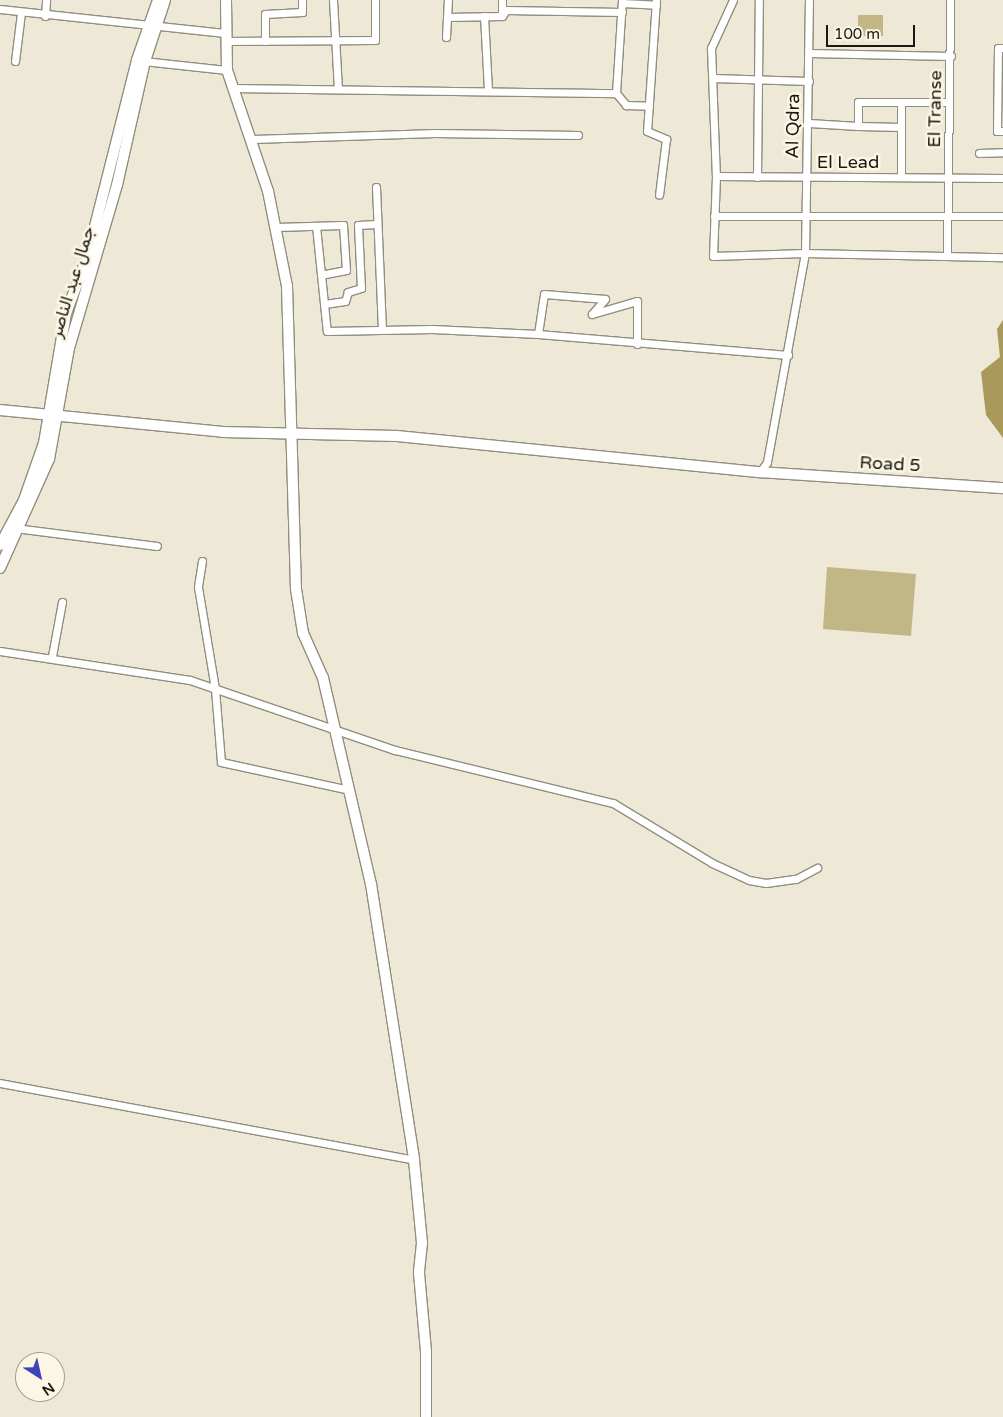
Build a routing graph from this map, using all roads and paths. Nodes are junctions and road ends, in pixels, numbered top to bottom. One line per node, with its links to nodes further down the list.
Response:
1 (46, 0): 19 (street)
2 (158, 0): 23 (main road, جمال عبد الناصر)
3 (165, 0): 23 (main road, جمال عبد الناصر)
4 (226, 0): 24 (main road)
5 (302, 0): 26 (street)
6 (332, 0): 27 (street)
7 (375, 0): 27 (street)
8 (448, 0): 22 (street)
9 (502, 0): 21 (street)
10 (733, 0): 34 (street)
11 (759, 0): 35 (street)
12 (808, 0): 29 (street, Al Qdra)
13 (950, 0): 30 (street, El Transe)
14 (622, 2): 15 (street); 18 (street)
15 (656, 2): 44 (street)
16 (0, 9): 17 (street)
17 (21, 12): 19 (street); 32 (street)
18 (622, 12): 21 (street); 40 (street)
19 (45, 16): 23 (street)
20 (484, 16): 21 (street); 22 (street); 39 (street)
21 (502, 16)
22 (447, 17): 25 (street)
23 (152, 27): 24 (street); 31 (main road, جمال عبد الناصر)
24 (226, 37): 26 (street); 33 (main road)
25 (446, 37)
26 (265, 40): 27 (street)
27 (332, 40): 38 (street)
28 (1003, 48): 41 (street)
29 (809, 53): 30 (street); 36 (street, Al Qdra)
30 (951, 56): 43 (street, El Transe)
31 (141, 60): 33 (street); 78 (main road, جمال عبد الناصر)
32 (15, 61)
33 (227, 70): 37 (main road)
34 (713, 78): 35 (street); 53 (street)
35 (760, 79): 36 (street); 55 (street)
36 (809, 81): 45 (street, Al Qdra)
37 (235, 88): 38 (street); 50 (main road)
38 (338, 88): 39 (street)
39 (488, 89): 40 (street)
40 (616, 93): 44 (street)
41 (1000, 97): 48 (street)
42 (901, 102): 43 (street); 46 (street); 47 (street)
43 (949, 102): 57 (street, El Transe)
44 (649, 106): 60 (street)
45 (809, 122): 46 (street); 54 (street, Al Qdra)
46 (858, 126): 47 (street)
47 (901, 127): 56 (street)
48 (1003, 131)
49 (578, 135): 50 (street)
50 (253, 139): 67 (main road)
51 (1003, 152): 52 (street)
52 (979, 153)
53 (716, 176): 55 (street, El Lead); 62 (street)
54 (806, 176): 55 (street, El Lead); 56 (street, El Lead); 61 (street, Al Qdra)
55 (757, 177)
56 (901, 177): 57 (street, El Lead)
57 (950, 178): 58 (street, El Lead); 64 (street, El Transe)
58 (1003, 178)
59 (376, 187): 65 (street)
60 (659, 195)
61 (806, 214): 62 (street); 64 (street); 68 (street, Al Qdra)
62 (714, 216): 68 (street)
63 (1003, 216): 64 (street)
64 (948, 218): 69 (street, El Transe)
65 (376, 224): 72 (street); 73 (street)
66 (316, 226): 67 (street); 71 (street); 71 (street)
67 (276, 227): 79 (main road)
68 (805, 253): 69 (street); 76 (street, Al Qdra)
69 (947, 256): 70 (street)
70 (1003, 257)
71 (321, 275): 72 (street)
72 (324, 304): 73 (street)
73 (382, 329): 74 (street)
74 (538, 334): 75 (street); 75 (street)
75 (637, 344): 76 (street)
76 (788, 355): 80 (street, Al Qdra)
77 (0, 410): 78 (main road, Road 5)
78 (54, 417): 79 (main road, Road 5); 82 (main road, جمال عبد الناصر)
79 (292, 435): 80 (main road, Road 5); 91 (main road)
80 (760, 472): 81 (main road, Road 5)
81 (1003, 488)
82 (15, 528): 83 (main road, جمال عبد الناصر); 84 (street); 86 (main road, جمال عبد الناصر)
83 (0, 545)
84 (157, 546)
85 (202, 561): 90 (street)
86 (0, 568)
87 (62, 602): 89 (street)
88 (0, 651): 89 (street)
89 (52, 656): 90 (street)
90 (215, 690): 91 (street); 92 (street)
91 (336, 730): 92 (main road); 93 (street)
92 (349, 790): 95 (main road)
93 (817, 868)
94 (0, 1082): 95 (street)
95 (414, 1160): 96 (main road)
96 (426, 1417)

